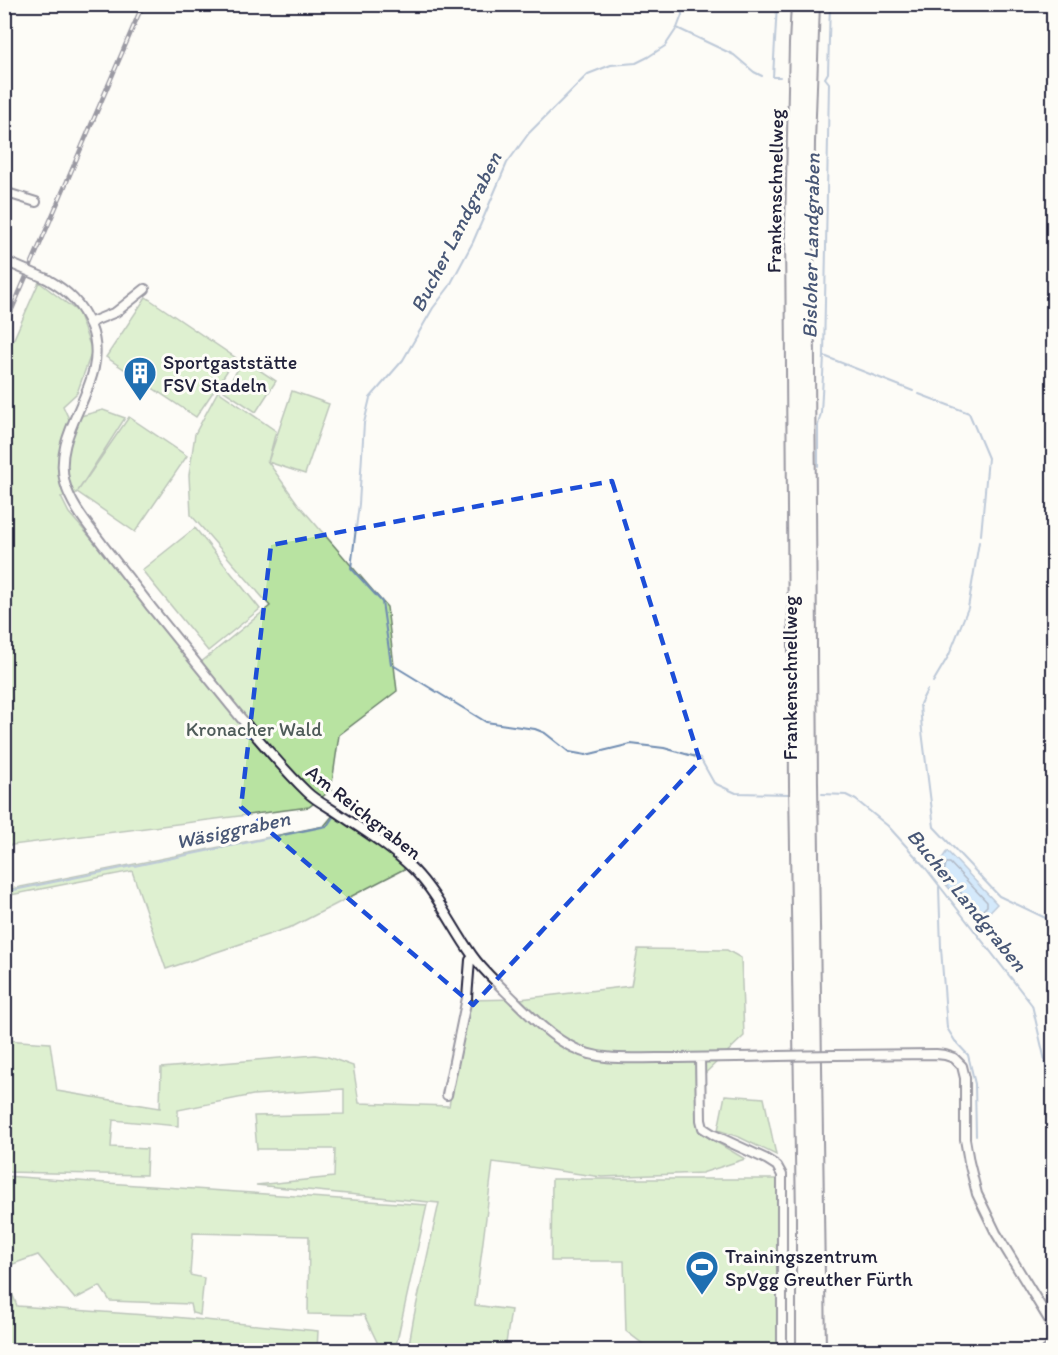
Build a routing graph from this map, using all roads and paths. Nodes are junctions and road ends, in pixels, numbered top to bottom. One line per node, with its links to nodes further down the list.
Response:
1 (799, 4): 14 (highway, Frankenschnellweg)
2 (812, 4): 15 (highway, Frankenschnellweg)
3 (4, 192): 4 (street)
4 (36, 202)
5 (6, 262): 7 (street, bridge)
6 (145, 289): 7 (street)
7 (89, 323): 8 (street, Am Reichgraben)
8 (473, 957): 9 (street, Am Reichgraben); 10 (street)
9 (700, 1058): 11 (street, Am Reichgraben, bridge); 13 (street)
10 (447, 1095)
11 (1053, 1328)
12 (1053, 1344): 16 (street)
13 (782, 1350)
14 (804, 1350)
15 (818, 1350)
16 (1047, 1350)

